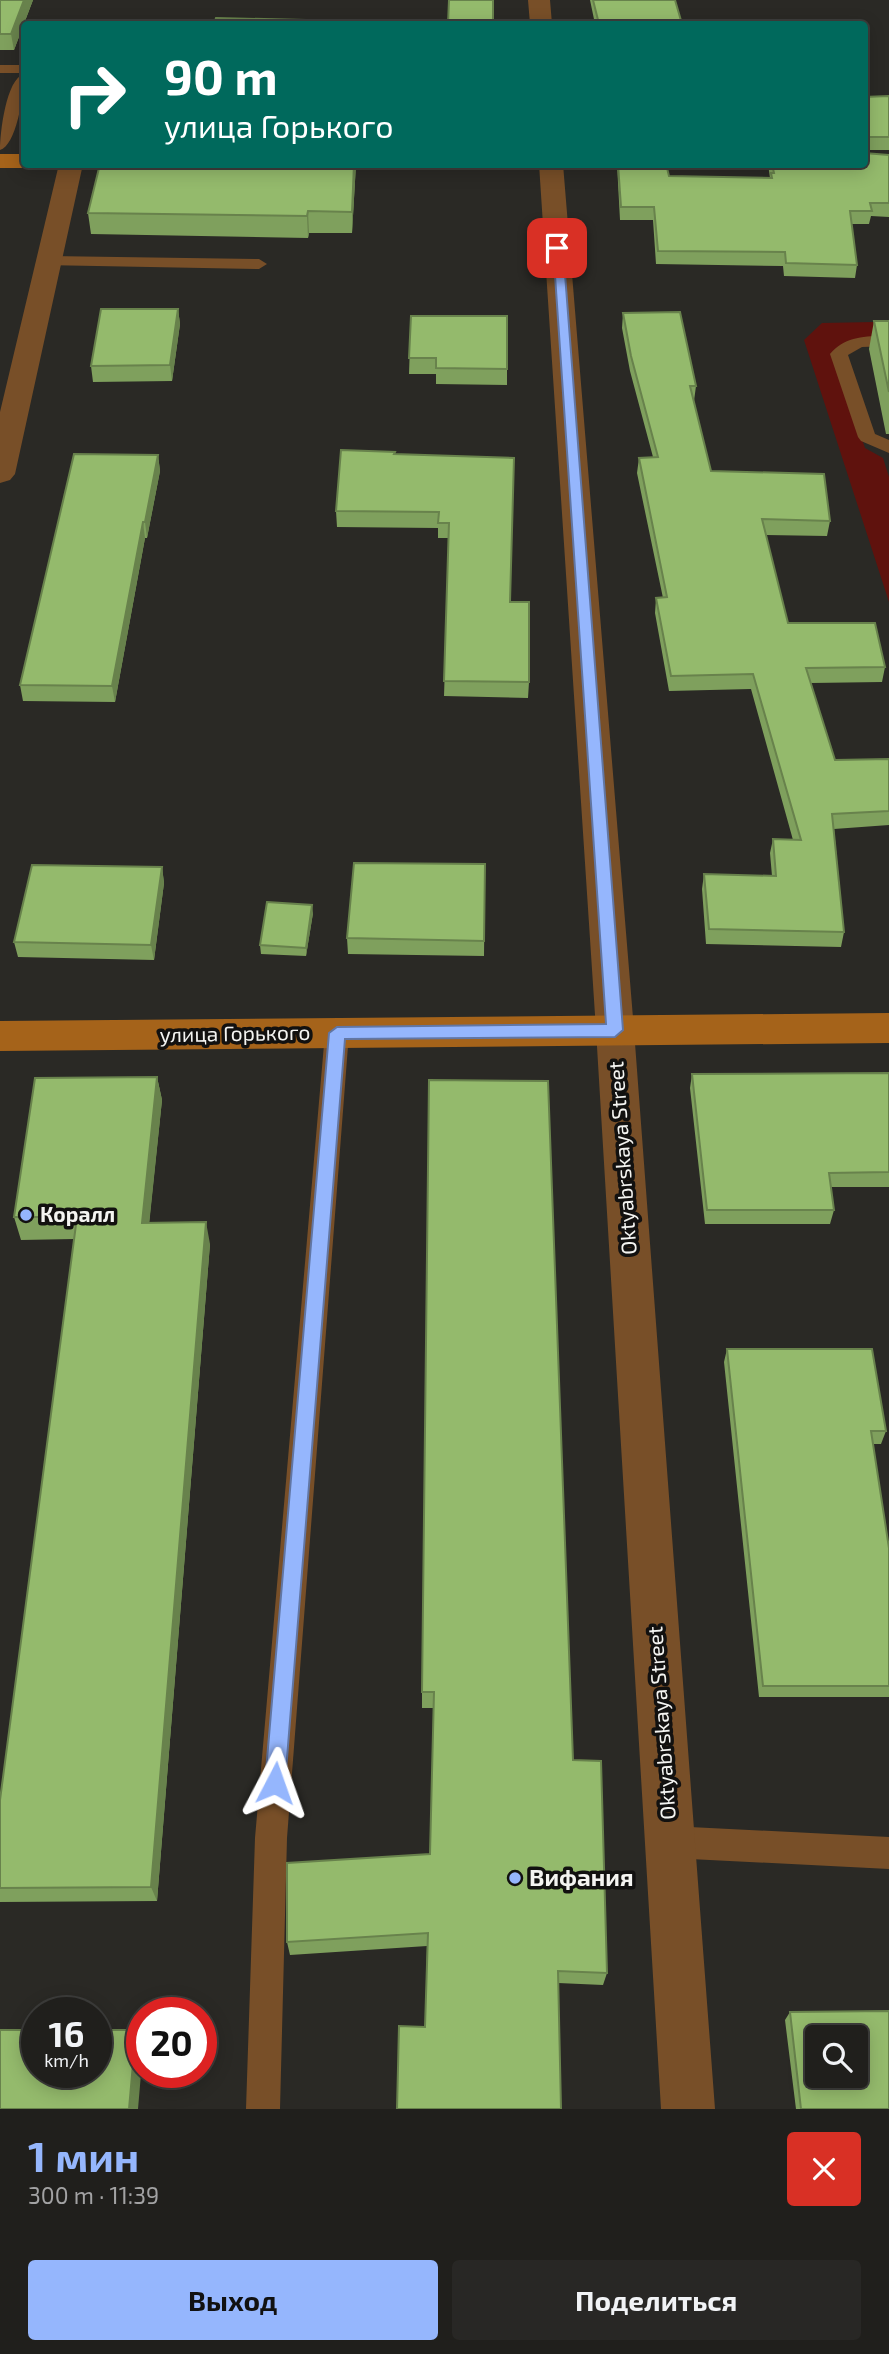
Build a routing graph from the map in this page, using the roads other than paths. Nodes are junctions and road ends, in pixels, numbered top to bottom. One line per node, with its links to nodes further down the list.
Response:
1 (539, 0): 2 (street)
2 (541, 21)
3 (0, 69): 4 (lane)
4 (21, 69)
5 (21, 86): 6 (lane)
6 (0, 145)
7 (0, 161): 8 (street)
8 (21, 161)
9 (70, 168): 11 (street)
10 (551, 168): 17 (street, Oktyabrskaya Street)
11 (49, 261): 12 (lane); 15 (street)
12 (259, 264)
13 (889, 341): 14 (lane)
14 (889, 447)
15 (0, 474)
16 (889, 1028): 17 (street, улица Горького)
17 (615, 1030): 18 (street, улица Горького); 20 (street, Oktyabrskaya Street)
18 (337, 1033): 19 (street, улица Горького); 22 (lane)
19 (0, 1036)
20 (670, 1842): 21 (lane); 23 (street, Oktyabrskaya Street)
21 (889, 1853)
22 (263, 2109)
23 (688, 2109)

